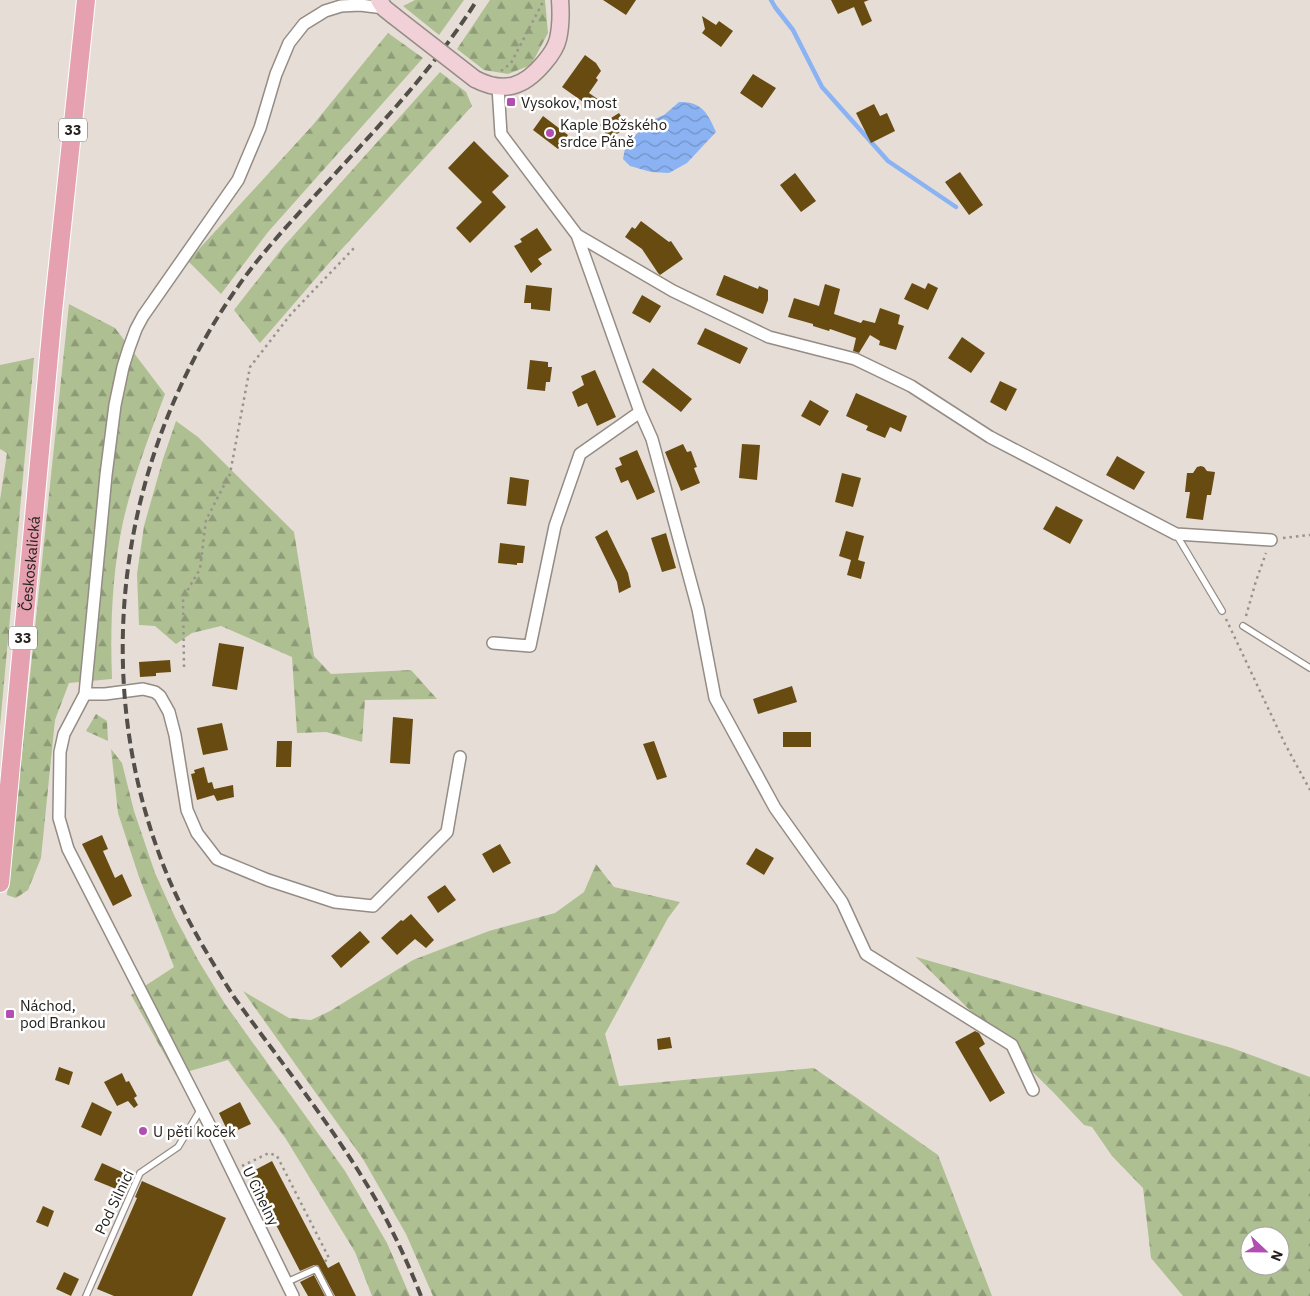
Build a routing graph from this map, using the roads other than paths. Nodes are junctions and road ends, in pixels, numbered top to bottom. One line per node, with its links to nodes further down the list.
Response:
1 (86, 0): 15 (main road, Českoskalická / 33)
2 (560, 0): 4 (street)
3 (385, 8): 4 (street, bridge); 13 (street)
4 (485, 83): 5 (street)
5 (577, 235): 6 (street); 7 (street)
6 (640, 412): 11 (street); 16 (street)
7 (1176, 534): 8 (street); 9 (lane)
8 (1271, 540)
9 (1222, 611)
10 (1243, 626): 12 (lane)
11 (493, 643)
12 (1310, 668)
13 (85, 694): 14 (street); 17 (street, U Cihelny)
14 (460, 757)
15 (0, 883)
16 (1032, 1090)
17 (201, 1109): 18 (street, U Cihelny); 19 (lane, Pod Silnicí)
18 (287, 1282): 20 (street, U Cihelny); 21 (lane)
19 (86, 1296)
20 (293, 1296)
21 (330, 1296)

